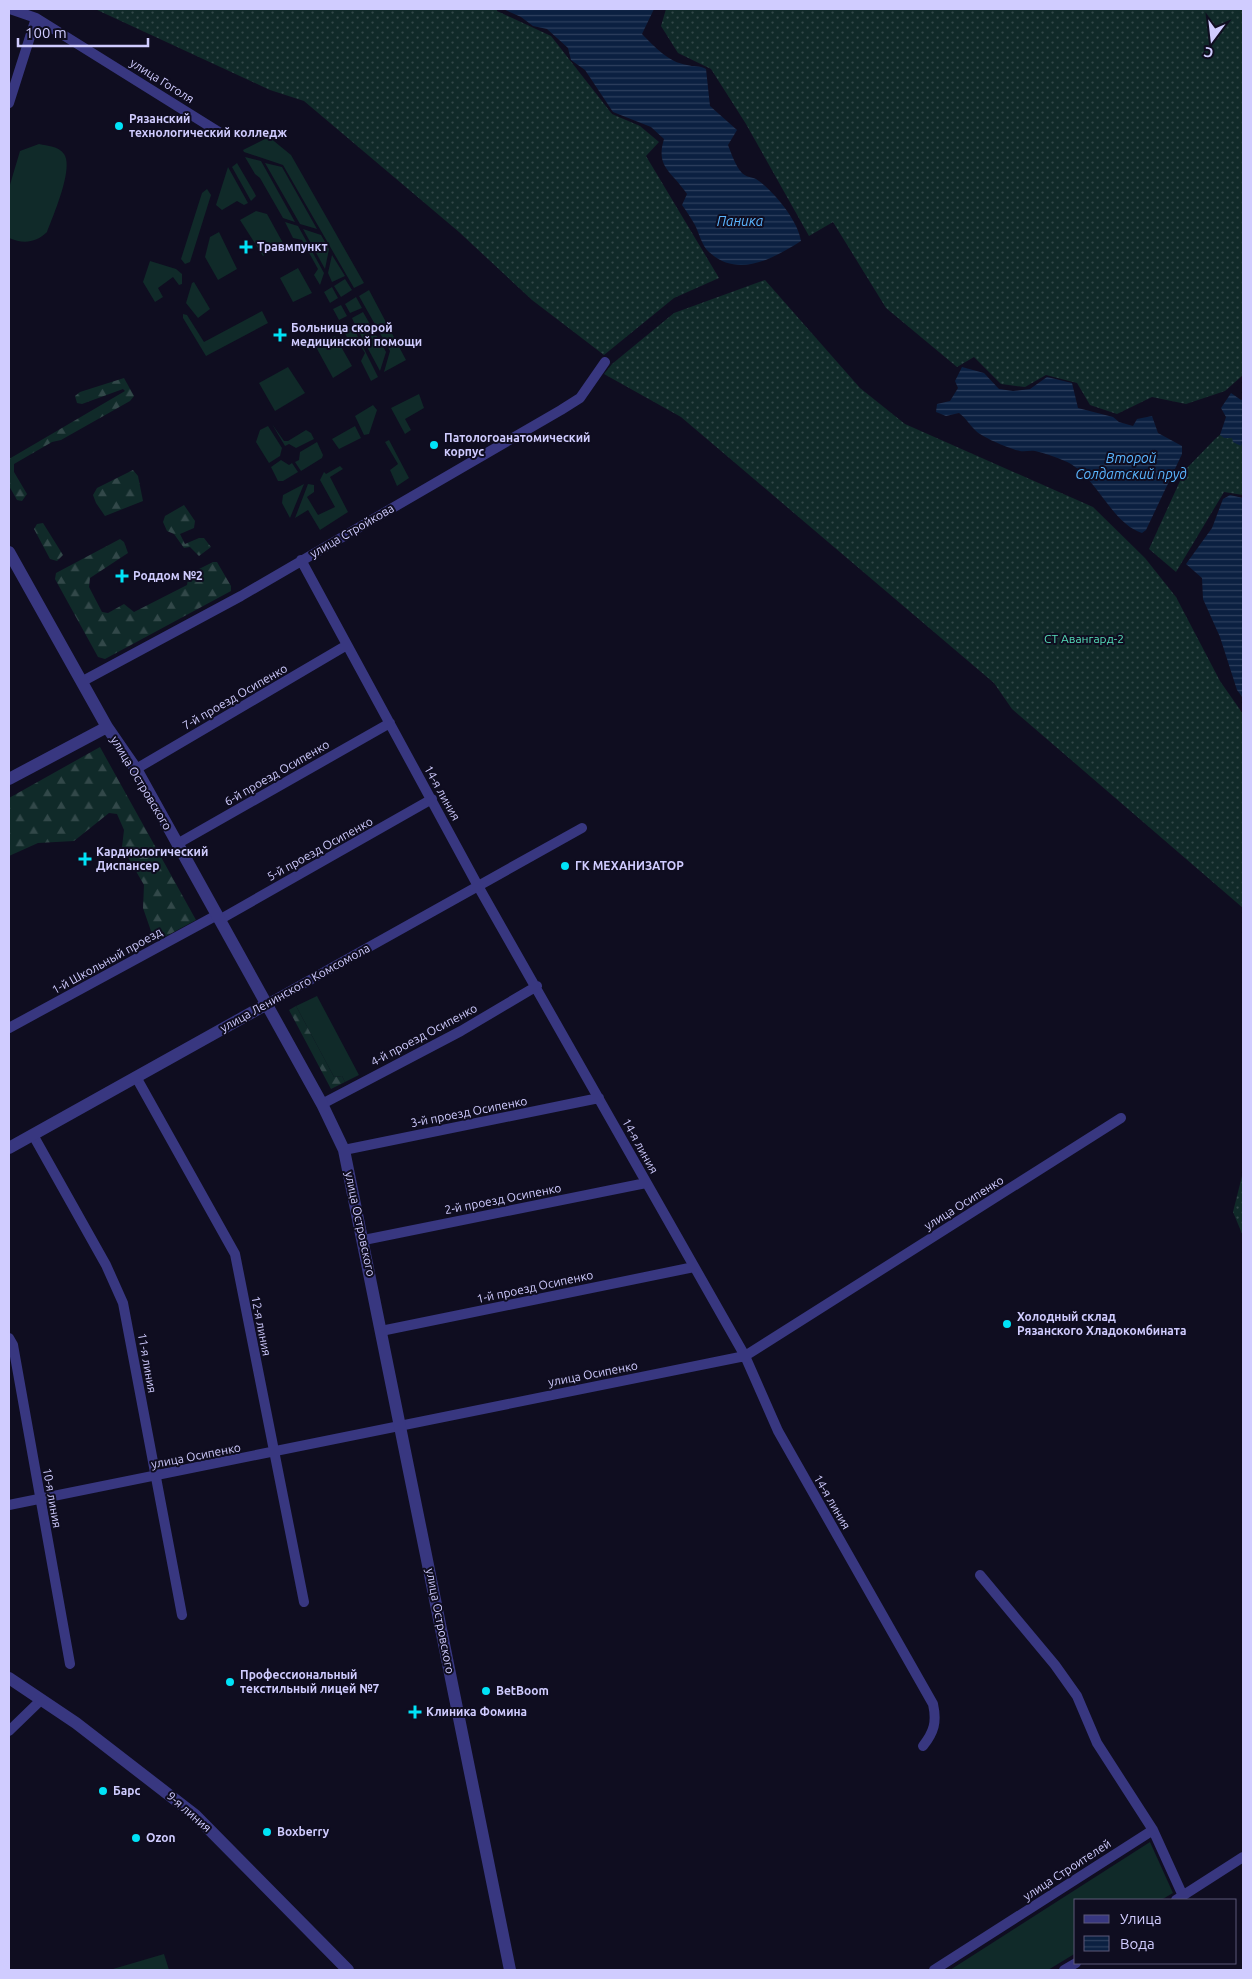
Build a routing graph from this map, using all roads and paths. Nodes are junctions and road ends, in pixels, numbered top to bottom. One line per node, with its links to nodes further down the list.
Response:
1 (10, 9): 2 (street, улица Гоголя)
2 (36, 18): 3 (street); 4 (street, улица Гоголя)
3 (9, 103)
4 (222, 134)
5 (605, 362): 7 (street, улица Стройкова)
6 (9, 552): 9 (street, улица Островского)
7 (301, 560): 8 (street, 14-я линия); 9 (street, улица Стройкова)
8 (347, 645): 10 (street, 14-я линия); 12 (street, 7-й проезд Осипенко)
9 (83, 681): 11 (street, улица Островского)
10 (390, 724): 14 (street, 14-я линия); 16 (street, 6-й проезд Осипенко)
11 (107, 727): 12 (street, улица Островского); 13 (street)
12 (136, 769): 16 (street, улица Островского)
13 (9, 779)
14 (432, 800): 17 (street, 14-я линия); 18 (street, 5-й проезд Осипенко)
15 (582, 828): 17 (street, улица Ленинского Комсомола)
16 (177, 844): 18 (street, улица Островского)
17 (478, 886): 19 (street, 14-я линия); 20 (street, улица Ленинского Комсомола)
18 (218, 917): 20 (street, улица Островского); 21 (street, 1-й Школьный проезд)
19 (537, 986): 23 (street, 14-я линия); 24 (street, 4-й проезд Осипенко)
20 (267, 1004): 22 (street, улица Ленинского Комсомола); 24 (street, улица Островского)
21 (9, 1028)
22 (136, 1077): 26 (street, улица Ленинского Комсомола); 36 (street, 12-я линия)
23 (599, 1098): 28 (street, 3-й проезд Осипенко); 29 (street, 14-я линия)
24 (322, 1104): 28 (street, улица Островского)
25 (1121, 1118): 34 (street, улица Осипенко)
26 (33, 1135): 27 (street, улица Ленинского Комсомола); 37 (street, 11-я линия)
27 (9, 1148)
28 (344, 1150): 30 (street, улица Островского)
29 (646, 1183): 30 (street, 2-й проезд Осипенко); 31 (street, 14-я линия)
30 (364, 1240): 32 (street, улица Островского)
31 (694, 1267): 32 (street, 1-й проезд Осипенко); 34 (street, 14-я линия)
32 (381, 1331): 35 (street, улица Островского)
33 (9, 1338): 38 (street, 10-я линия)
34 (745, 1356): 35 (street, улица Осипенко); 47 (street, 14-я линия)
35 (400, 1426): 36 (street, улица Осипенко); 52 (street, улица Островского)
36 (273, 1453): 37 (street, улица Осипенко); 41 (street, 12-я линия)
37 (155, 1477): 38 (street, улица Осипенко); 42 (street, 11-я линия)
38 (39, 1499): 39 (street, улица Осипенко); 43 (street, 10-я линия)
39 (9, 1505)
40 (980, 1575): 48 (street)
41 (304, 1602)
42 (182, 1615)
43 (70, 1664)
44 (9, 1678): 45 (street, 9-я линия)
45 (41, 1700): 46 (street); 51 (street, 9-я линия)
46 (9, 1731)
47 (923, 1746)
48 (1153, 1830): 50 (street); 53 (street, улица Строителей)
49 (1243, 1857): 50 (street)
50 (1179, 1898)
51 (348, 1970)
52 (510, 1970)
53 (934, 1970)

